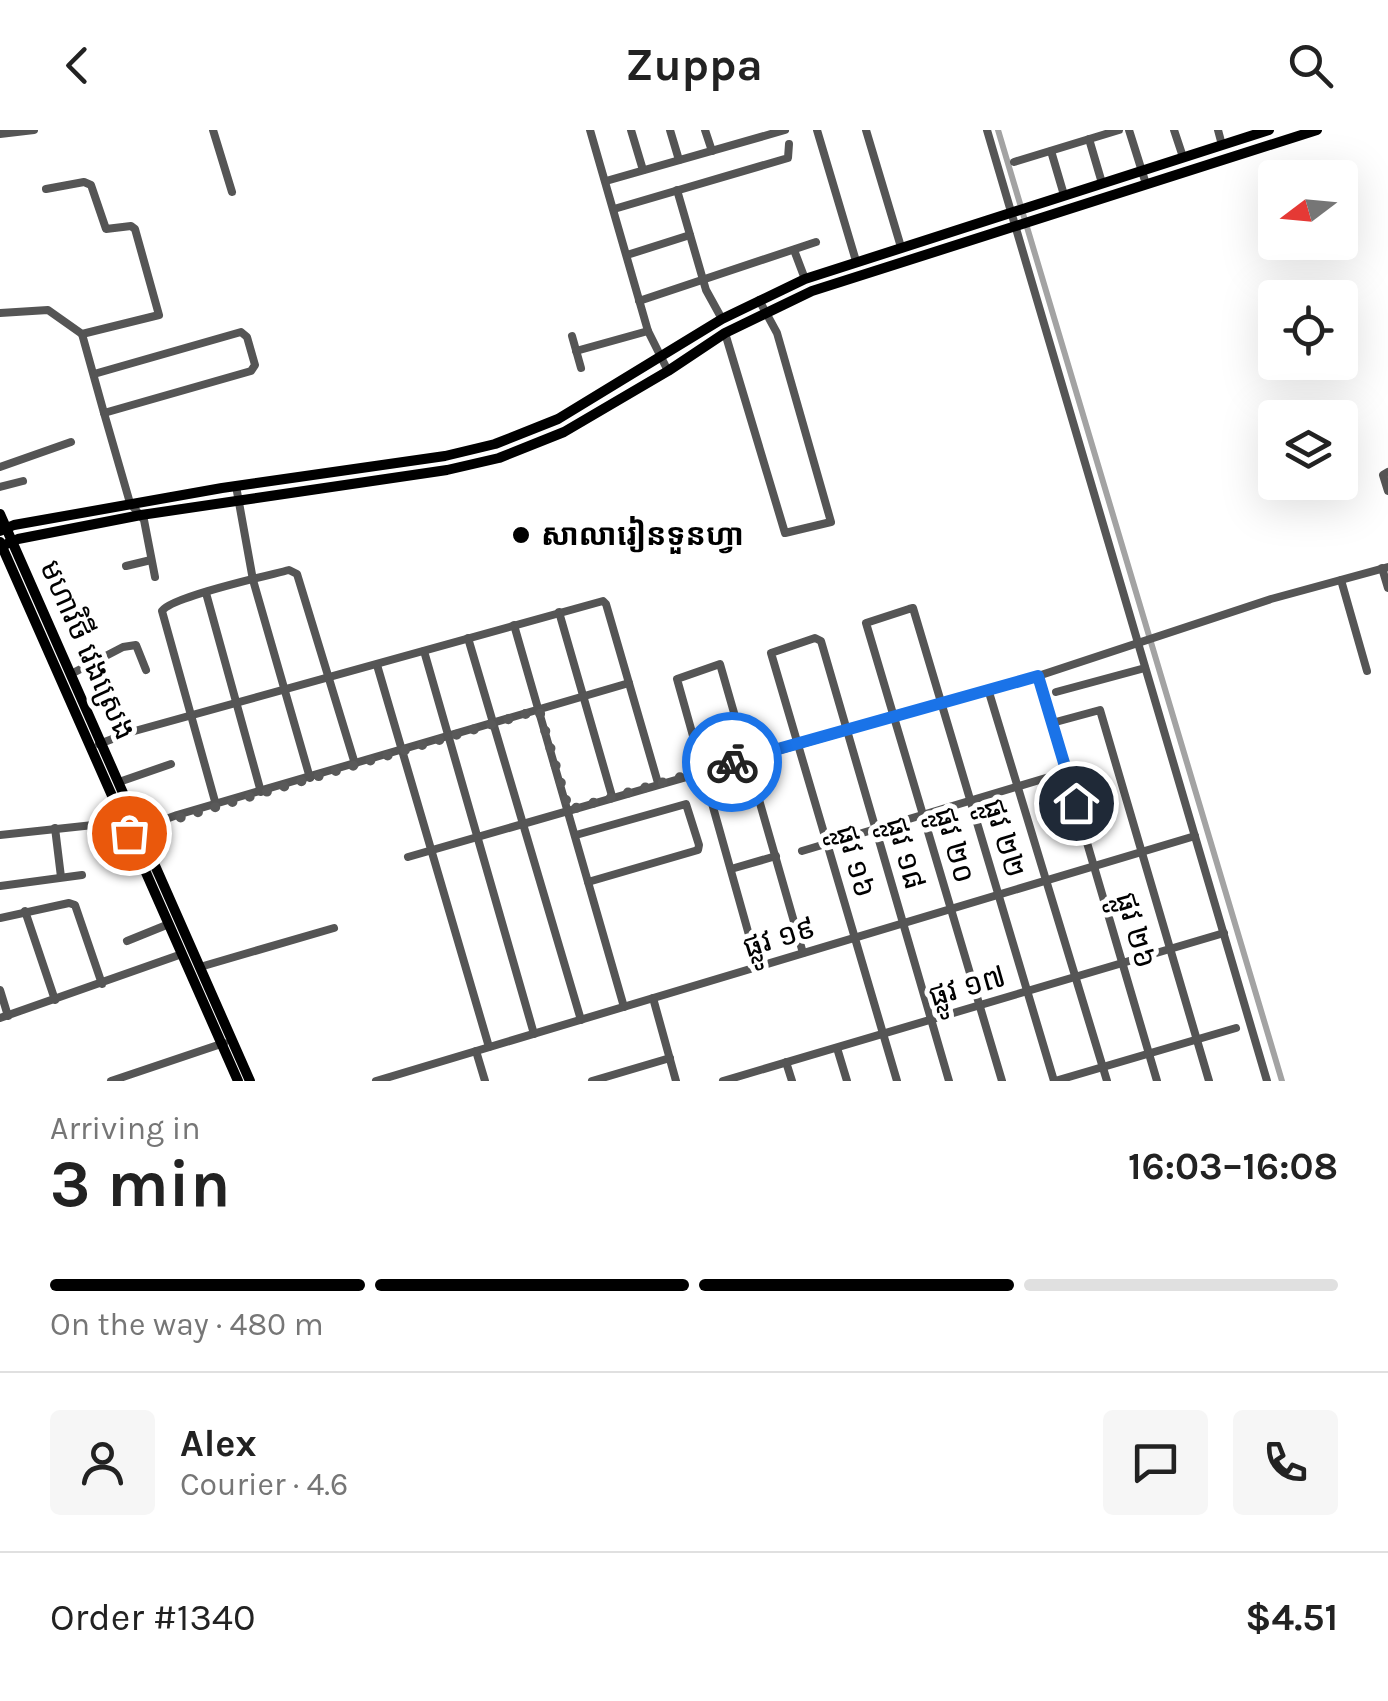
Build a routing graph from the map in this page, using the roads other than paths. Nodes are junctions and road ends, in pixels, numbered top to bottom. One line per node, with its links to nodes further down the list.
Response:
1 (34, 130): 17 (street)
2 (214, 130): 33 (street)
3 (590, 130): 28 (street)
4 (631, 130): 26 (street)
5 (670, 130): 24 (street)
6 (705, 130): 21 (street)
7 (785, 130): 21 (street)
8 (817, 130): 43 (street)
9 (866, 130): 40 (street)
10 (986, 130): 36 (street)
11 (1118, 130): 18 (street)
12 (1129, 130): 27 (street)
13 (1174, 130): 23 (street)
14 (1218, 130): 20 (street)
15 (1317, 130): 30 (main road)
16 (1265, 131): 20 (main road)
17 (0, 134)
18 (1090, 139): 22 (street); 29 (street)
19 (789, 144): 32 (street)
20 (1222, 145): 23 (main road)
21 (712, 151): 24 (street)
22 (1051, 151): 25 (street); 34 (street)
23 (1183, 158): 27 (main road)
24 (679, 160): 26 (street)
25 (1014, 162)
26 (643, 170): 28 (street)
27 (1141, 170): 29 (main road); 30 (street)
28 (606, 181): 35 (street)
29 (1102, 183): 34 (main road)
30 (1146, 184): 37 (main road)
31 (46, 189): 52 (street)
32 (677, 190): 35 (street); 38 (street)
33 (232, 192)
34 (1064, 195): 36 (main road)
35 (614, 210): 42 (street)
36 (1019, 210): 37 (street); 40 (main road)
37 (1023, 224): 48 (main road); 92 (street)
38 (690, 235): 42 (street); 45 (street)
39 (816, 242): 41 (street)
40 (902, 247): 43 (main road)
41 (794, 250): 44 (street); 45 (street)
42 (626, 254): 47 (street)
43 (856, 261): 44 (main road)
44 (805, 279): 46 (main road)
45 (703, 282): 47 (street); 50 (street)
46 (759, 300): 48 (street); 50 (main road)
47 (639, 301): 51 (street)
48 (765, 312): 53 (main road); 53 (street)
49 (0, 313): 52 (street)
50 (722, 320): 56 (main road)
51 (648, 331): 55 (street); 56 (street)
52 (82, 334): 59 (street)
53 (726, 334): 58 (main road)
54 (572, 336): 55 (street)
55 (576, 351): 57 (street)
56 (660, 359): 58 (street); 61 (main road)
57 (580, 368)
58 (668, 371): 63 (main road)
59 (94, 374): 60 (street); 60 (street)
60 (104, 413): 73 (street)
61 (525, 434): 63 (main road); 64 (main road)
62 (70, 442): 66 (street)
63 (529, 447): 65 (main road)
64 (463, 452): 65 (main road); 70 (main road)
65 (466, 466): 72 (main road)
66 (0, 468)
67 (1388, 472): 71 (street)
68 (23, 481): 69 (street)
69 (0, 486)
70 (236, 486): 72 (street); 73 (main road)
71 (1388, 491)
72 (238, 500): 75 (main road); 83 (street)
73 (130, 503): 75 (street); 76 (main road)
74 (0, 514): 76 (main road, មហាវិថី វេងស្រេង)
75 (142, 515): 77 (main road); 78 (street)
76 (3, 529): 77 (main road, មហាវិថី វេងស្រេង)
77 (5, 543): 80 (main road, មហាវិថី វេងស្រេង)
78 (151, 560): 79 (street); 82 (street)
79 (126, 566)
80 (11, 568): 98 (main road, មហាវិថី វេងស្រេង); 116 (main road, មហាវិថី វេងស្រេង)
81 (1385, 568): 84 (street); 85 (street)
82 (155, 577)
83 (253, 580): 86 (street); 100 (street); 103 (street)
84 (1341, 580): 92 (street); 97 (street)
85 (1388, 588)
86 (206, 593): 107 (street); 110 (street)
87 (560, 612): 89 (street); 101 (street); 105 (street)
88 (866, 622): 106 (street, ផ្លូវ ២២); 109 (street, ផ្លូវ ២០)
89 (514, 625): 90 (street); 108 (street)
90 (468, 638): 93 (street); 112 (street)
91 (820, 638): 113 (street, ផ្លូវ ១៨); 115 (street, ផ្លូវ ១៦)
92 (1140, 643): 95 (street); 99 (street)
93 (424, 650): 94 (street); 114 (street)
94 (377, 665): 100 (street); 117 (street)
95 (1146, 668): 104 (street); 140 (street)
96 (146, 670): 98 (street)
97 (1367, 671)
98 (71, 674): 116 (main road, មហាវិថី វេងស្រេង)
99 (1038, 676): 102 (street); 111 (street, ផ្លូវ ២៦)
100 (328, 678): 103 (street); 120 (street)
101 (630, 684): 105 (street); 125 (street)
102 (988, 689): 106 (street); 126 (street)
103 (284, 691): 107 (street); 123 (street)
104 (1056, 692)
105 (586, 696): 108 (street); 128 (street)
106 (941, 702): 109 (street); 129 (street, ផ្លូវ ២២)
107 (238, 705): 110 (street); 127 (street)
108 (539, 710): 112 (street); 131 (street)
109 (894, 716): 113 (street); 132 (street, ផ្លូវ ២០)
110 (192, 717): 116 (street); 130 (street)
111 (1052, 723): 122 (street, ផ្លូវ ២៦); 145 (street)
112 (494, 724): 114 (street); 134 (street)
113 (847, 730): 115 (street); 136 (street, ផ្លូវ ១៨)
114 (448, 737): 117 (street); 141 (street)
115 (798, 744): 118 (street); 142 (street, ផ្លូវ ១៦)
116 (97, 747): 124 (main road, មហាវិថី វេងស្រេង); 133 (main road, មហាវិថី វេងស្រេង)
117 (402, 750): 120 (street); 143 (street)
118 (749, 757): 121 (street); 121 (street); 146 (street)
119 (171, 764): 124 (street)
120 (355, 764): 123 (street)
121 (704, 770): 125 (street); 149 (street)
122 (1066, 772): 126 (street); 148 (street, ផ្លូវ ២៦)
123 (310, 778): 127 (street)
124 (118, 782): 133 (main road, មហាវិថី វេងស្រេង)
125 (658, 783): 128 (street)
126 (1018, 786): 129 (street); 152 (street)
127 (261, 792): 130 (street)
128 (612, 796): 131 (street)
129 (970, 801): 132 (street); 155 (street, ផ្លូវ ២២)
130 (216, 805): 137 (street)
131 (569, 810): 134 (street); 139 (street)
132 (923, 815): 136 (street); 156 (street, ផ្លូវ ២០)
133 (128, 819): 135 (street); 137 (main road, មហាវិថី វេងស្រេង)
134 (522, 823): 141 (street); 180 (street)
135 (56, 828): 138 (street); 151 (street)
136 (876, 829): 142 (street); 159 (street, ផ្លូវ ១៨)
137 (134, 831): 160 (main road, មហាវិថី វេងស្រេង); 170 (main road, មហាវិថី វេងស្រេង)
138 (0, 835)
139 (576, 836): 153 (street); 153 (street)
140 (1195, 836): 145 (street, ផ្លូវ ១៩); 162 (street)
141 (476, 837): 143 (street); 183 (street)
142 (827, 844): 144 (street); 163 (street, ផ្លូវ ១៦)
143 (431, 850): 147 (street); 187 (street)
144 (802, 851)
145 (1142, 852): 148 (street, ផ្លូវ ១៩); 165 (street)
146 (776, 856): 149 (street); 166 (street)
147 (408, 857)
148 (1094, 866): 152 (street, ផ្លូវ ១៩); 168 (street, ផ្លូវ ២៦)
149 (731, 869): 169 (street)
150 (82, 875): 151 (street)
151 (61, 877): 154 (street)
152 (1046, 880): 155 (street, ផ្លូវ ១៩); 171 (street)
153 (588, 882): 177 (street)
154 (0, 886)
155 (999, 894): 156 (street, ផ្លូវ ១៩); 174 (street, ផ្លូវ ២២)
156 (951, 909): 159 (street, ផ្លូវ ១៩); 178 (street, ផ្លូវ ២០)
157 (25, 911): 158 (street); 172 (street); 176 (street)
158 (0, 918)
159 (903, 923): 163 (street, ផ្លូវ ១៩); 181 (street, ផ្លូវ ១៨)
160 (169, 924): 164 (street); 167 (main road, មហាវិថី វេងស្រេង)
161 (334, 928): 170 (street)
162 (1224, 933): 165 (street, ផ្លូវ ១៧); 212 (street)
163 (855, 938): 166 (street, ផ្លូវ ១៩); 184 (street, ផ្លូវ ១៦)
164 (127, 940)
165 (1171, 950): 168 (street, ផ្លូវ ១៧); 185 (street)
166 (803, 953): 169 (street, ផ្លូវ ១៩)
167 (182, 954): 172 (street); 186 (main road, មហាវិថី វេងស្រេង)
168 (1123, 964): 171 (street, ផ្លូវ ១៧); 190 (street, ផ្លូវ ២៦)
169 (758, 966): 175 (street, ផ្លូវ ១៩)
170 (200, 967): 186 (main road, មហាវិថី វេងស្រេង)
171 (1076, 978): 174 (street, ផ្លូវ ១៧); 193 (street)
172 (102, 984): 176 (street)
173 (0, 990): 179 (street)
174 (1028, 992): 178 (street, ផ្លូវ ១៧); 208 (street, ផ្លូវ ២២)
175 (653, 998): 177 (street, ផ្លូវ ១៩); 191 (street)
176 (55, 1000): 179 (street)
177 (624, 1006): 180 (street, ផ្លូវ ១៩)
178 (980, 1006): 181 (street, ផ្លូវ ១៧); 207 (street, ផ្លូវ ២០)
179 (4, 1017)
180 (580, 1020): 183 (street, ផ្លូវ ១៩)
181 (932, 1020): 184 (street, ផ្លូវ ១៧); 206 (street, ផ្លូវ ១៨)
182 (1236, 1028): 185 (street)
183 (534, 1034): 187 (street, ផ្លូវ ១៩)
184 (884, 1034): 188 (street, ផ្លូវ ១៧); 205 (street, ផ្លូវ ១៦)
185 (1197, 1040): 190 (street); 211 (street)
186 (227, 1042): 195 (street); 196 (main road, មហាវិថី វេងស្រេង); 197 (main road, មហាវិថី វេងស្រេង)
187 (489, 1047): 189 (street, ផ្លូវ ១៩)
188 (837, 1048): 192 (street, ផ្លូវ ១៧); 204 (street)
189 (476, 1051): 198 (street, ផ្លូវ ១៩); 199 (street)
190 (1149, 1054): 193 (street); 210 (street, ផ្លូវ ២៦)
191 (670, 1058): 200 (street); 201 (street)
192 (786, 1062): 194 (street, ផ្លូវ ១៧); 203 (street)
193 (1102, 1067): 208 (street); 209 (street)
194 (736, 1079): 202 (street, ផ្លូវ ១៧)
195 (110, 1081)
196 (238, 1081)
197 (250, 1081)
198 (376, 1081)
199 (485, 1081)
200 (592, 1081)
201 (676, 1081)
202 (723, 1081)
203 (792, 1081)
204 (846, 1081)
205 (897, 1081)
206 (950, 1081)
207 (1002, 1081)
208 (1055, 1081)
209 (1107, 1081)
210 (1157, 1081)
211 (1209, 1081)
212 (1267, 1081)

